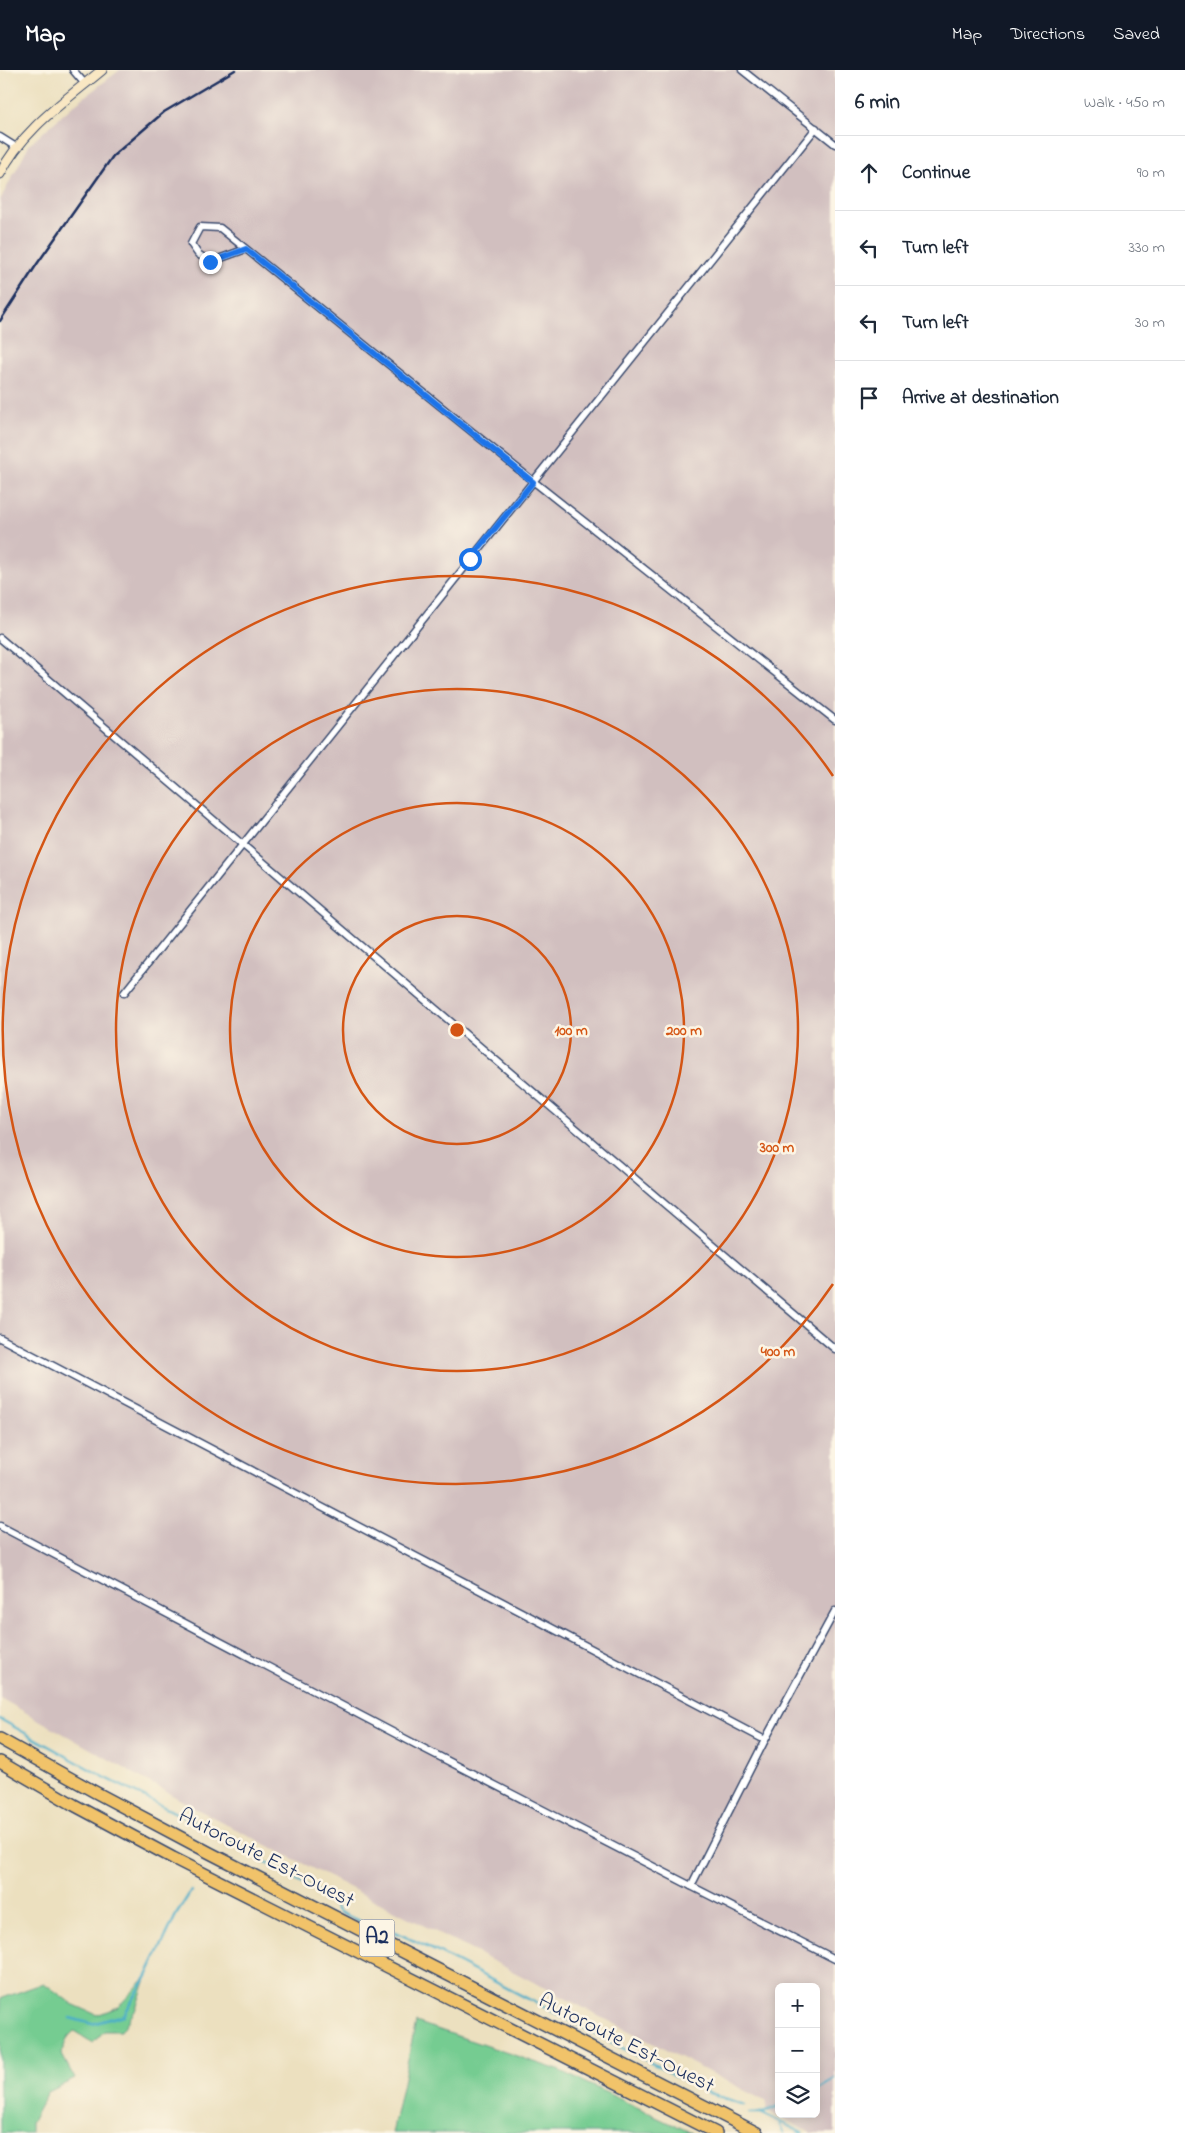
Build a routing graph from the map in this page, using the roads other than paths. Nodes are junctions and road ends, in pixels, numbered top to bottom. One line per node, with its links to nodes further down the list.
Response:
1 (73, 70): 4 (street)
2 (102, 70): 4 (street)
3 (742, 70): 5 (street)
4 (85, 84): 8 (street)
5 (816, 128): 7 (street); 11 (street)
6 (0, 137): 8 (street)
7 (835, 144)
8 (16, 147): 9 (street)
9 (0, 174)
10 (246, 249): 10 (street); 11 (street)
11 (533, 482): 13 (street); 14 (street)
12 (0, 638): 14 (street)
13 (835, 720)
14 (245, 845): 15 (street); 17 (street)
15 (124, 993)
16 (0, 1338): 21 (street)
17 (835, 1349)
18 (0, 1526): 23 (street)
19 (835, 1612): 21 (street)
20 (0, 1739): 26 (highway, Autoroute Est-Ouest / A2)
21 (765, 1740): 23 (street)
22 (0, 1762): 25 (highway, Autoroute Est-Ouest / A2)
23 (691, 1886): 24 (street)
24 (835, 1959)
25 (716, 2133)
26 (757, 2133)

